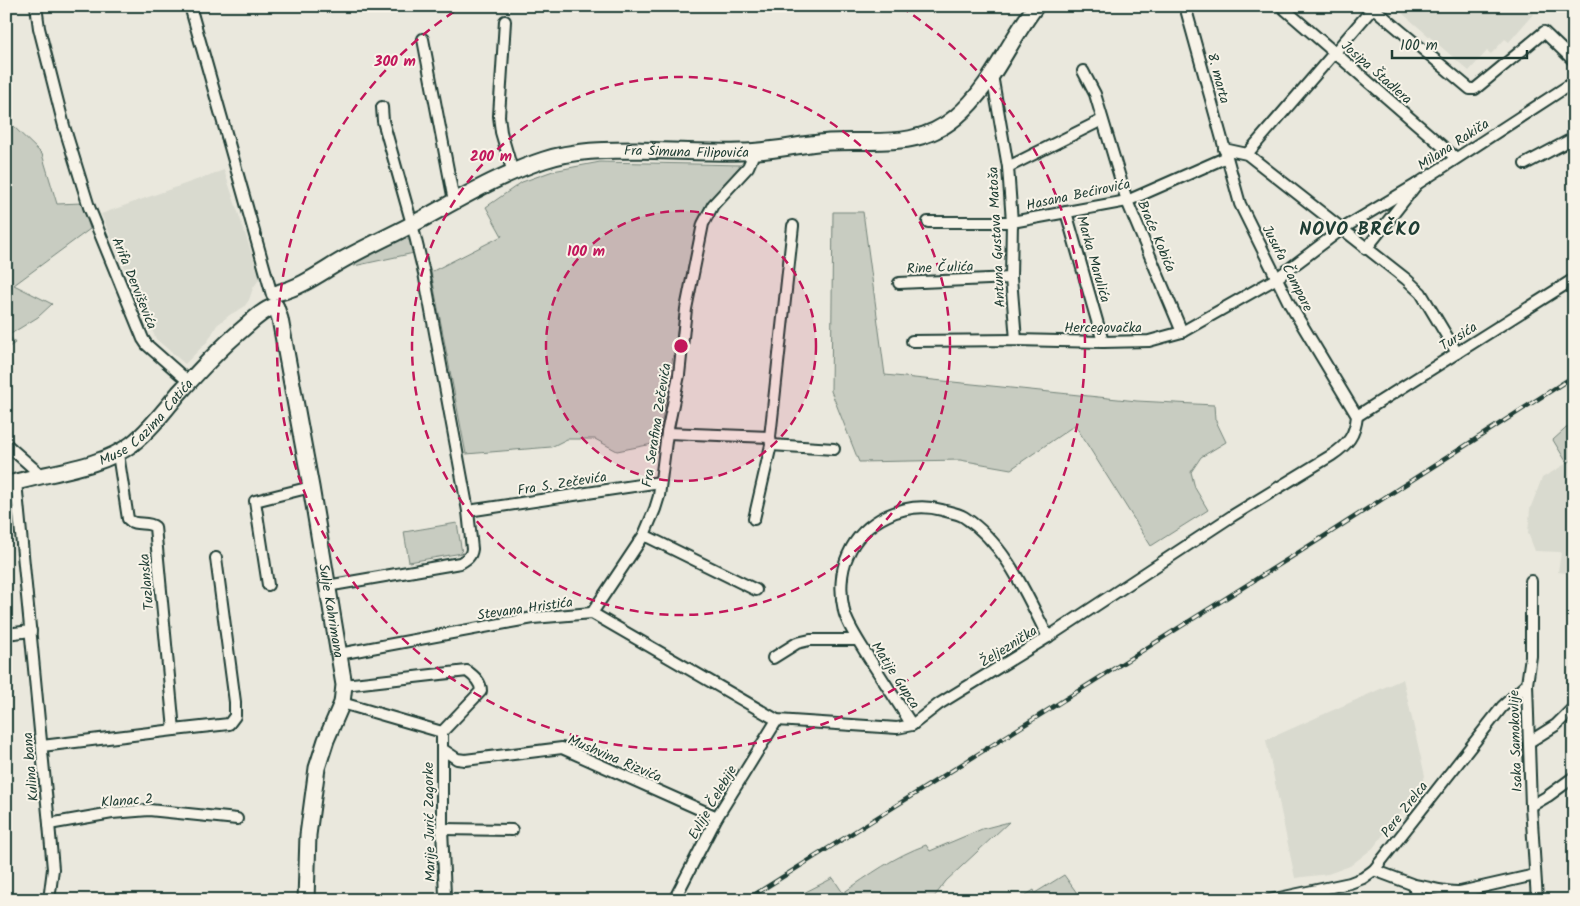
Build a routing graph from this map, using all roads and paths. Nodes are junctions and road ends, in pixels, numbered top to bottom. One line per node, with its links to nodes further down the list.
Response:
1 (36, 6): 45 (street, Arifa Derviševića)
2 (190, 6): 39 (street)
3 (197, 6): 39 (street)
4 (1036, 6): 13 (main road, Fra Šimuna Filipovića)
5 (1185, 6): 19 (street, 8. marta)
6 (1281, 6): 10 (street, Josipa Štadlera)
7 (1372, 7): 10 (street); 11 (street)
8 (505, 21): 24 (street)
9 (423, 39): 27 (street)
10 (1334, 53): 20 (street); 21 (street, Josipa Štadlera)
11 (1574, 61)
12 (1083, 71): 16 (street, Braće Kobića)
13 (992, 75): 18 (main road, Fra Šimuna Filipovića); 23 (street, Antuna Gustava Matoša)
14 (1574, 82): 21 (street, Milana Rakiča)
15 (382, 107): 31 (street)
16 (1102, 120): 23 (street); 26 (street, Braće Kobića)
17 (1574, 138): 22 (street)
18 (751, 152): 24 (main road, Fra Šimuna Filipovića); 47 (street, Fra Serafina Zečevića)
19 (1225, 153): 20 (street); 26 (street, Hasana Bećirovića); 36 (street, Jusufa Čampare)
20 (1247, 154): 33 (street)
21 (1456, 158): 25 (street, Milana Rakiča)
22 (1525, 164)
23 (1008, 167): 30 (street, Antuna Gustava Matoša)
24 (513, 173): 27 (main road, Fra Šimuna Filipovića)
25 (1417, 184): 33 (street, Hercegovačka); 34 (street, Milana Rakiča)
26 (1127, 201): 28 (street, Hasana Bećirovića); 40 (street, Braće Kobića)
27 (454, 202): 31 (main road, Fra Šimuna Filipovića)
28 (1066, 212): 30 (street, Hasana Bećirovića); 43 (street, Marka Marulića)
29 (928, 222): 30 (street, Hasana Bećirovića)
30 (1012, 222): 35 (street, Antuna Gustava Matoša)
31 (412, 224): 39 (main road, Fra Šimuna Filipovića); 56 (street)
32 (793, 226): 48 (street)
33 (1342, 229): 34 (street); 36 (street, Hercegovačka)
34 (1366, 249): 44 (street)
35 (1011, 278): 38 (street, Rine Čulića); 41 (street, Antuna Gustava Matoša)
36 (1277, 278): 40 (street, Hercegovačka); 46 (street, Jusufa Čampare)
37 (1574, 279): 44 (street, Tursića)
38 (899, 283)
39 (278, 302): 45 (main road, Muse Ćazima Ćatića); 55 (main road, Sulje Kahrimana)
40 (1182, 332): 43 (street, Hercegovačka)
41 (1016, 340): 42 (street, Hercegovačka); 43 (street, Hercegovačka)
42 (912, 341)
43 (1102, 342)
44 (1457, 353): 46 (street, Tursića)
45 (189, 382): 51 (main road, Muse Ćazima Ćatića)
46 (1357, 416): 67 (street, Željeznička)
47 (668, 433): 48 (street); 53 (street, Fra Serafina Zečevića)
48 (770, 441): 50 (street); 57 (street)
49 (6, 444): 52 (street)
50 (834, 448)
51 (118, 454): 52 (main road, Muse Ćazima Ćatića); 77 (street, Tuzlanska)
52 (41, 475): 54 (main road, Muse Ćazima Ćatića)
53 (660, 482): 56 (street, Fra S. Zečevića); 58 (street, Fra Serafina Zečevića)
54 (11, 483): 65 (street, Kulina bana)
55 (311, 487): 61 (street); 62 (main road, Sulje Kahrimana)
56 (468, 511): 62 (street)
57 (754, 519)
58 (644, 535): 63 (street); 64 (street, Fra Serafina Zečevića)
59 (216, 558): 77 (street)
60 (1530, 581): 71 (street, Isaka Samokovlije)
61 (268, 585)
62 (328, 586): 69 (main road, Sulje Kahrimana)
63 (756, 590)
64 (592, 613): 69 (street, Stevana Hristića); 75 (street, Stevana Hristića)
65 (31, 631): 66 (street); 80 (street, Kulina bana)
66 (6, 634)
67 (1048, 637): 68 (street, Matije Gupca); 76 (street, Željeznička)
68 (857, 640): 70 (street, Matije Gupca); 76 (street, Matije Gupca)
69 (339, 654): 72 (main road, Sulje Kahrimana)
70 (773, 658)
71 (1527, 684): 79 (street, Isaka Samokovlije); 89 (street, Pere Zrelca)
72 (344, 685): 73 (main road, Sulje Kahrimana); 78 (street)
73 (342, 703): 78 (street); 94 (main road, Sulje Kahrimana)
74 (1574, 707): 79 (street)
75 (777, 720): 76 (street); 84 (street, Evlije Čelebije)
76 (912, 725)
77 (174, 730): 80 (street)
78 (442, 732): 81 (street)
79 (1529, 742): 83 (street, Isaka Samokovlije)
80 (42, 746): 86 (street, Kulina bana)
81 (442, 749): 84 (street, Mushvina Rizvića); 87 (street, Marije Jurić Zagorke)
82 (1574, 777): 83 (street)
83 (1531, 806): 90 (street, Isaka Samokovlije)
84 (717, 817): 95 (street, Evlije Čelebije)
85 (237, 820): 86 (street, Klanac 2)
86 (49, 824): 93 (street, Kulina bana)
87 (442, 829): 88 (street); 92 (street, Marije Jurić Zagorke)
88 (512, 830)
89 (1374, 870): 91 (street); 96 (street, Pere Zrelca)
90 (1535, 875): 91 (street); 98 (street, Isaka Samokovlije)
91 (1414, 885): 97 (street)
92 (445, 896)
93 (50, 900)
94 (306, 900)
95 (674, 900)
96 (1270, 900)
97 (1417, 900)
98 (1537, 900)

